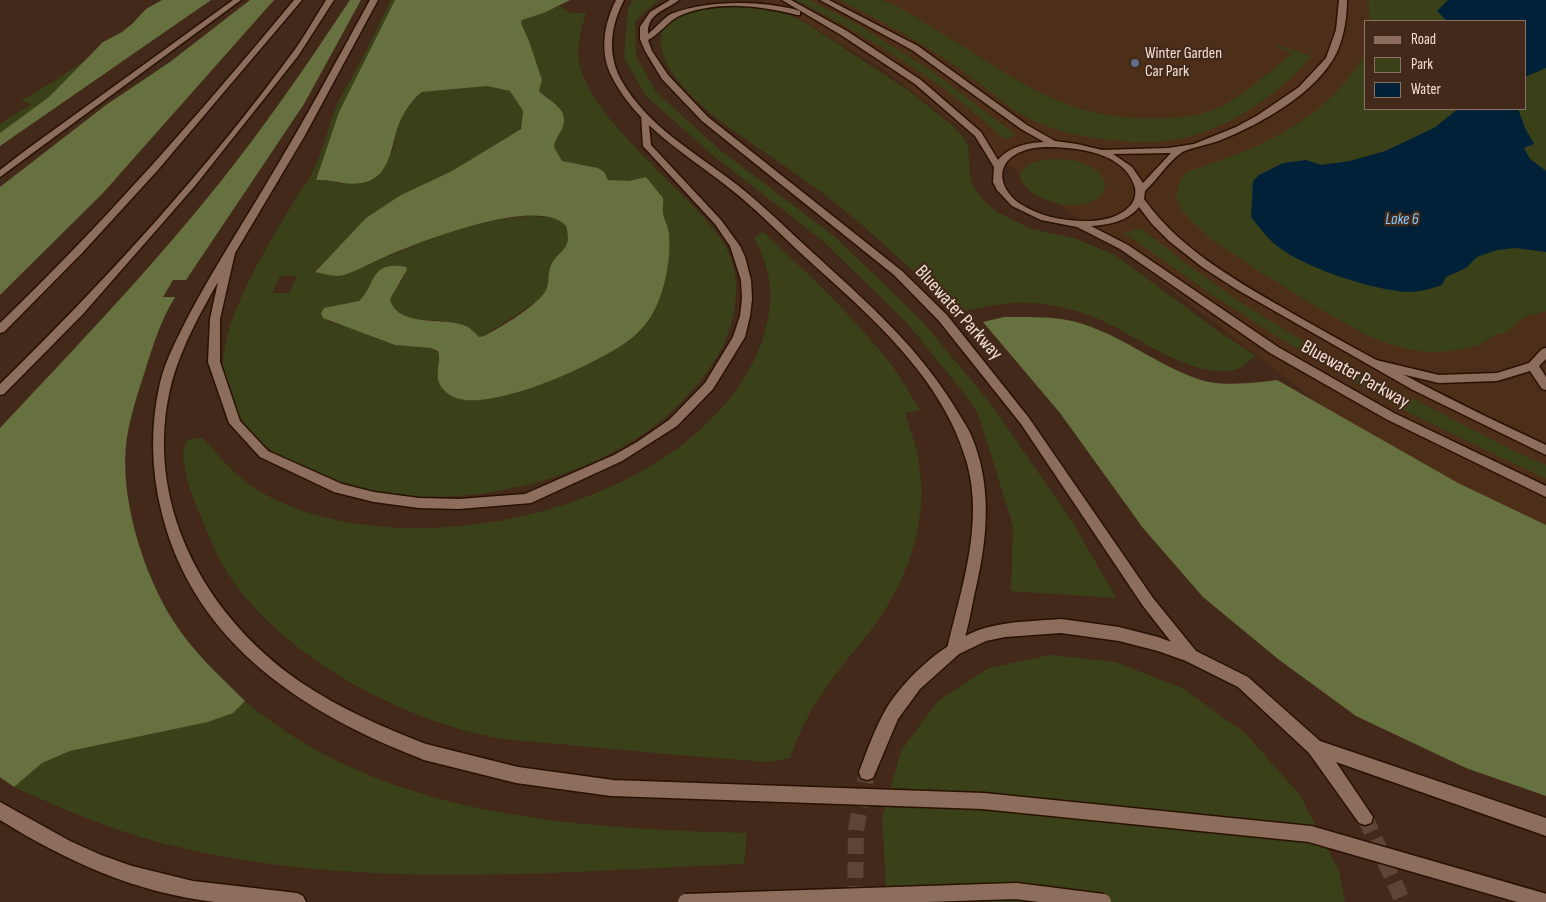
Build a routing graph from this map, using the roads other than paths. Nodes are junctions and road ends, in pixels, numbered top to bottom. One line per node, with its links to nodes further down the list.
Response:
1 (236, 0): 17 (street)
2 (298, 0): 22 (street)
3 (330, 0): 27 (street)
4 (374, 0): 21 (street)
5 (676, 0): 11 (street)
6 (786, 0): 10 (street, Bluewater Parkway)
7 (824, 0): 13 (street)
8 (1343, 0): 14 (street)
9 (616, 2): 12 (street)
10 (824, 22): 11 (street); 16 (street, Bluewater Parkway)
11 (645, 39): 31 (street, Bluewater Parkway)
12 (644, 116): 21 (street); 30 (street)
13 (1053, 144): 15 (street); 16 (street)
14 (1179, 150): 15 (street); 18 (street)
15 (1100, 152): 18 (street)
16 (998, 166): 20 (street, Bluewater Parkway)
17 (0, 174)
18 (1142, 189): 19 (street)
19 (1140, 201): 20 (street, Bluewater Parkway); 24 (street, Bluewater Parkway)
20 (1080, 224): 29 (street, Bluewater Parkway)
21 (230, 252): 40 (street, bridge)
22 (0, 329)
23 (1546, 352): 25 (street)
24 (1369, 363): 25 (street); 28 (street, Bluewater Parkway)
25 (1533, 366): 26 (street)
26 (1546, 386)
27 (0, 391)
28 (1546, 450)
29 (1546, 492)
30 (954, 649): 31 (street); 33 (street)
31 (1191, 656): 32 (street)
32 (1315, 747): 35 (street); 36 (street)
33 (867, 772)
34 (0, 810): 37 (street)
35 (1365, 817)
36 (1546, 827)
37 (297, 902)
38 (686, 902): 39 (street, bridge)
39 (1103, 902)
40 (1546, 902)

